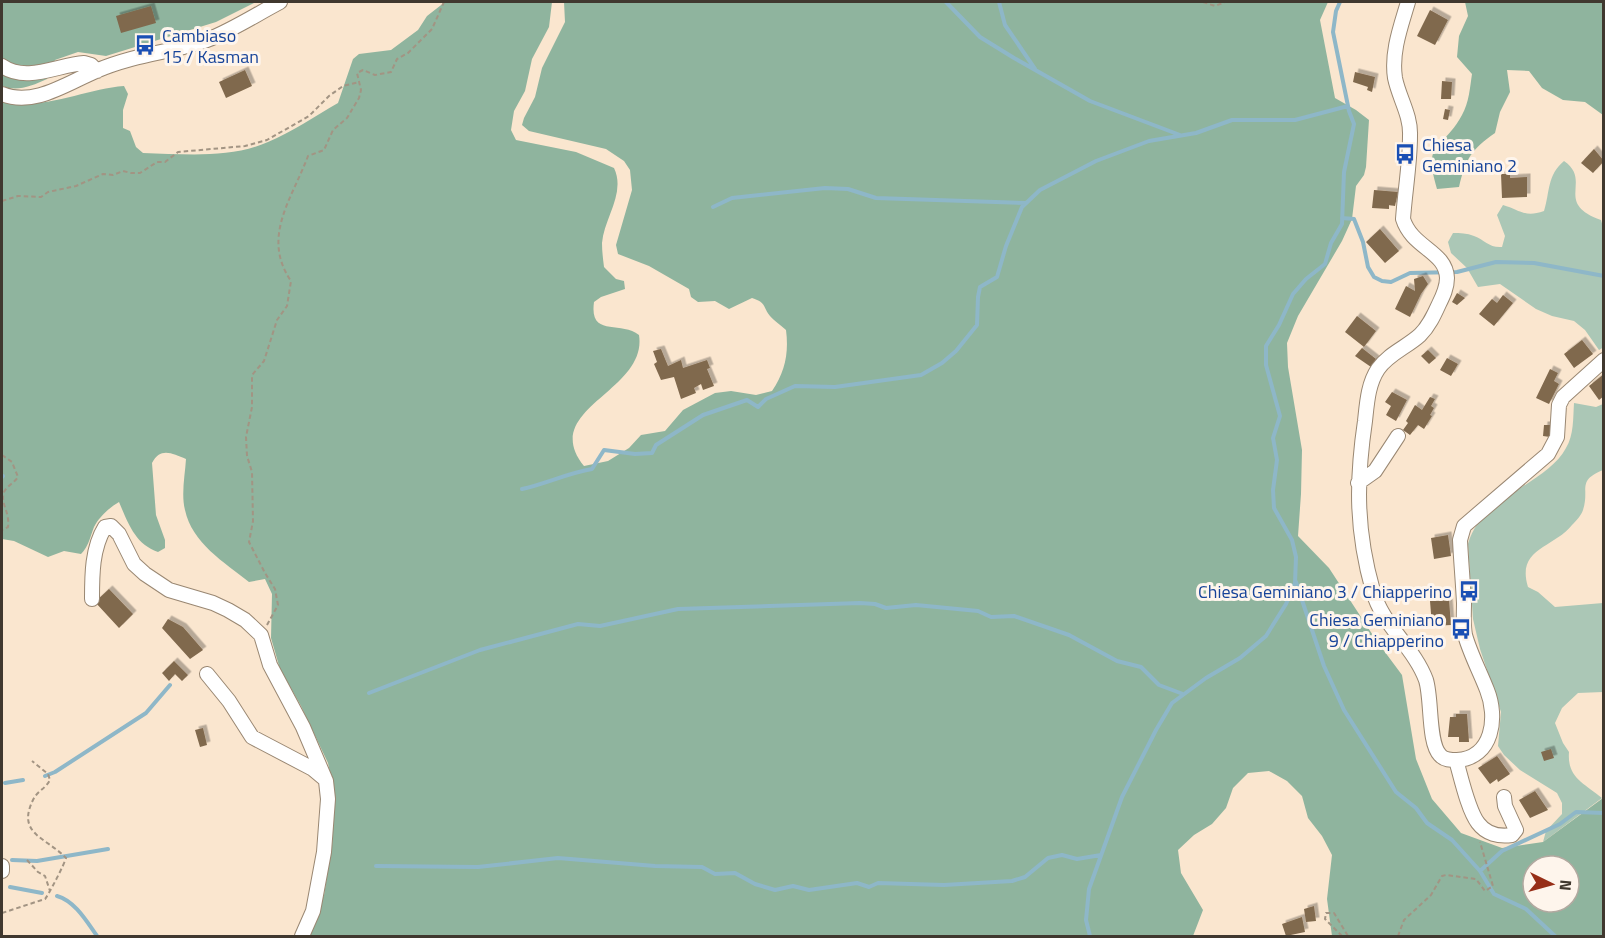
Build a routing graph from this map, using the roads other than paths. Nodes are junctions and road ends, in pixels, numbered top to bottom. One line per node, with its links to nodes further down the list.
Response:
1 (280, 2): 4 (street)
2 (1408, 2): 8 (street)
3 (2, 66): 4 (street)
4 (97, 70): 5 (street)
5 (2, 94)
6 (1604, 360): 11 (street)
7 (1398, 436): 8 (street)
8 (1358, 483): 11 (street)
9 (92, 599): 12 (street)
10 (207, 674): 12 (street)
11 (1456, 760): 13 (street)
12 (326, 781): 16 (street)
13 (1503, 797)
14 (2, 866): 15 (street)
15 (2, 872)
16 (302, 936)

